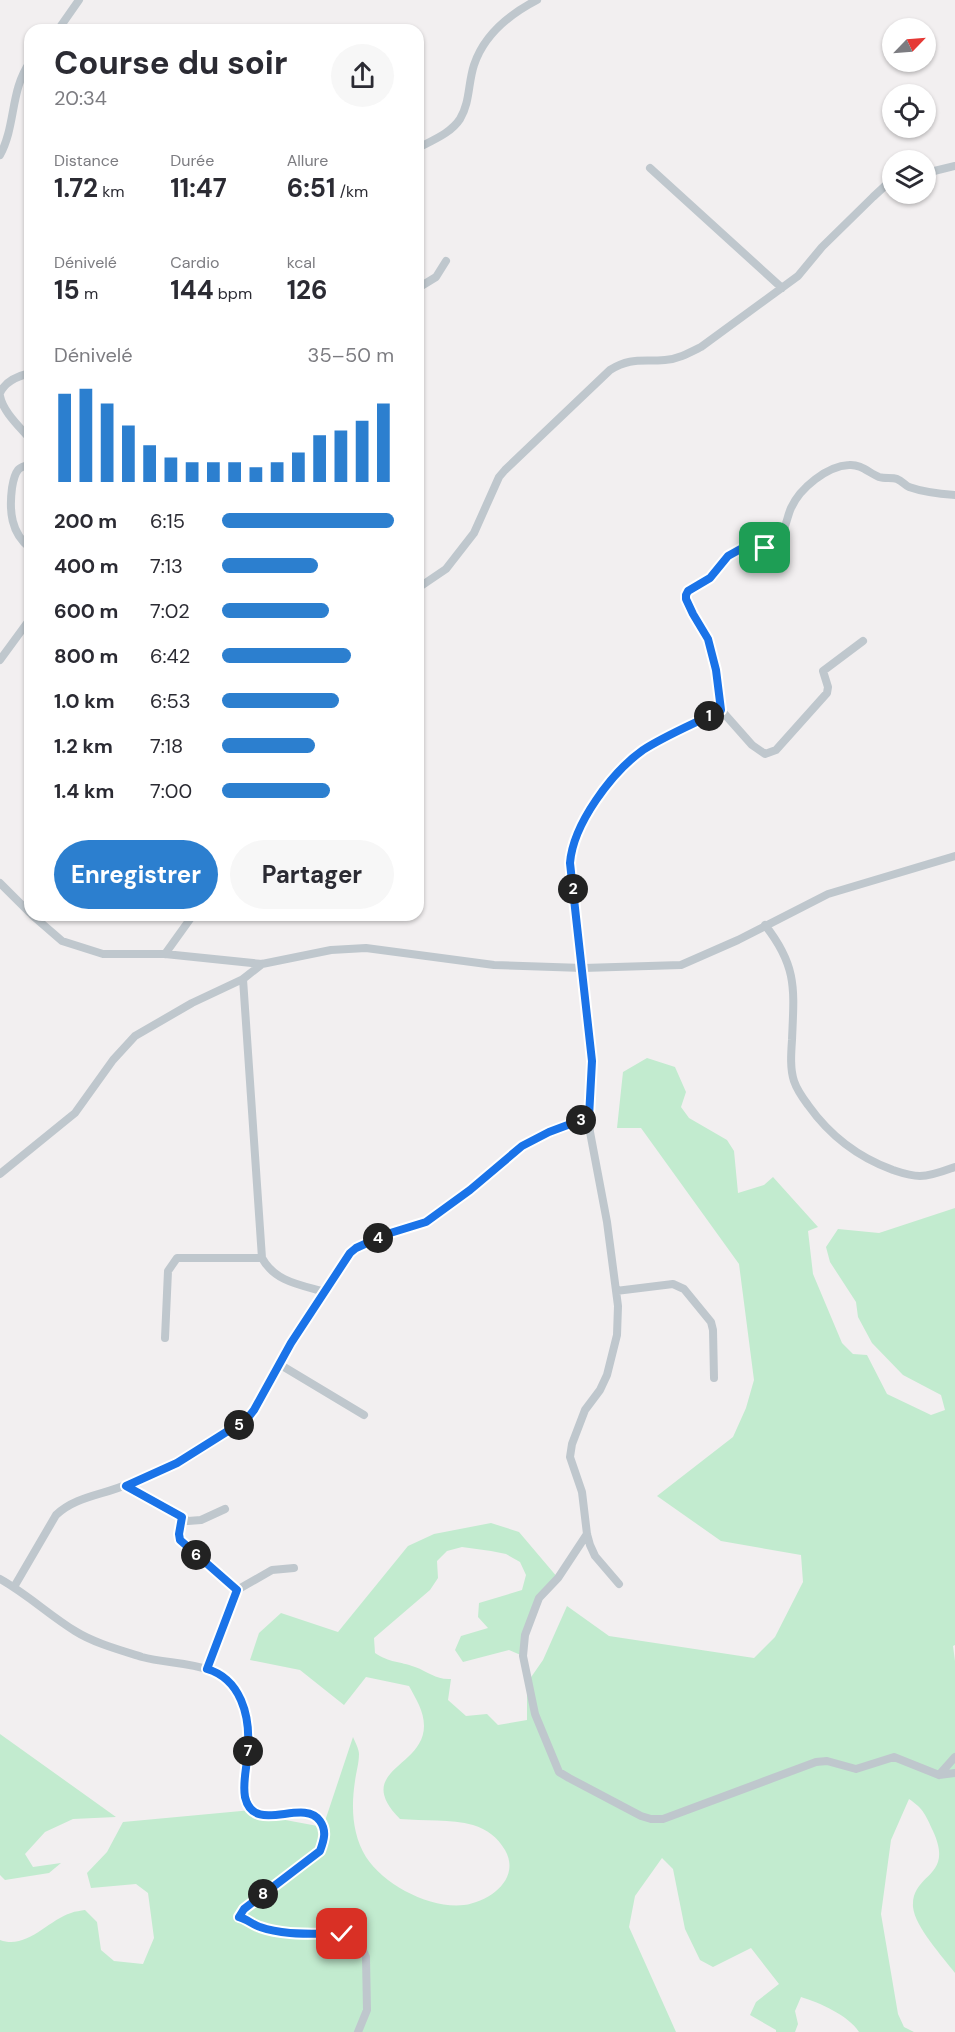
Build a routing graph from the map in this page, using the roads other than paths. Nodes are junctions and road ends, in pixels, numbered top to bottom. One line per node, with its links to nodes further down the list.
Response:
1 (79, 0): 3 (street)
2 (537, 0): 5 (street)
3 (62, 24)
4 (24, 74): 6 (street)
5 (424, 145)
6 (0, 155)
7 (955, 166): 9 (street)
8 (650, 168): 13 (street)
9 (936, 171)
10 (882, 189): 13 (street)
11 (446, 261): 12 (street)
12 (424, 284)
13 (782, 288): 20 (street)
14 (24, 375): 15 (street)
15 (0, 394): 16 (street)
16 (24, 432)
17 (24, 466): 19 (street)
18 (955, 495): 24 (street)
19 (24, 542)
20 (424, 584)
21 (24, 627): 23 (street)
22 (862, 641): 24 (street)
23 (0, 660)
24 (721, 710): 33 (street)
25 (955, 856): 30 (street)
26 (0, 883): 27 (street)
27 (24, 907)
28 (39, 921): 31 (street)
29 (189, 921): 31 (street)
30 (765, 925): 33 (street); 36 (street)
31 (165, 954): 32 (street)
32 (262, 964): 33 (street); 34 (street)
33 (583, 969): 35 (street)
34 (243, 979): 37 (street); 38 (street)
35 (589, 1117): 39 (street); 40 (street)
36 (955, 1167)
37 (0, 1174)
38 (262, 1258): 40 (street); 41 (street)
39 (616, 1291): 43 (street); 48 (street)
40 (325, 1292): 42 (street)
41 (165, 1338)
42 (279, 1364): 44 (street); 45 (street)
43 (714, 1378)
44 (364, 1415)
45 (126, 1486): 47 (street); 52 (street)
46 (225, 1509): 47 (street)
47 (182, 1517): 53 (street)
48 (587, 1534): 51 (street); 57 (street)
49 (294, 1568): 53 (street)
50 (0, 1579): 52 (street)
51 (619, 1584)
52 (14, 1587): 54 (street)
53 (237, 1590): 54 (street)
54 (207, 1669): 58 (street)
55 (955, 1756): 57 (street)
56 (955, 1773): 57 (street)
57 (939, 1775)
58 (358, 2032)

